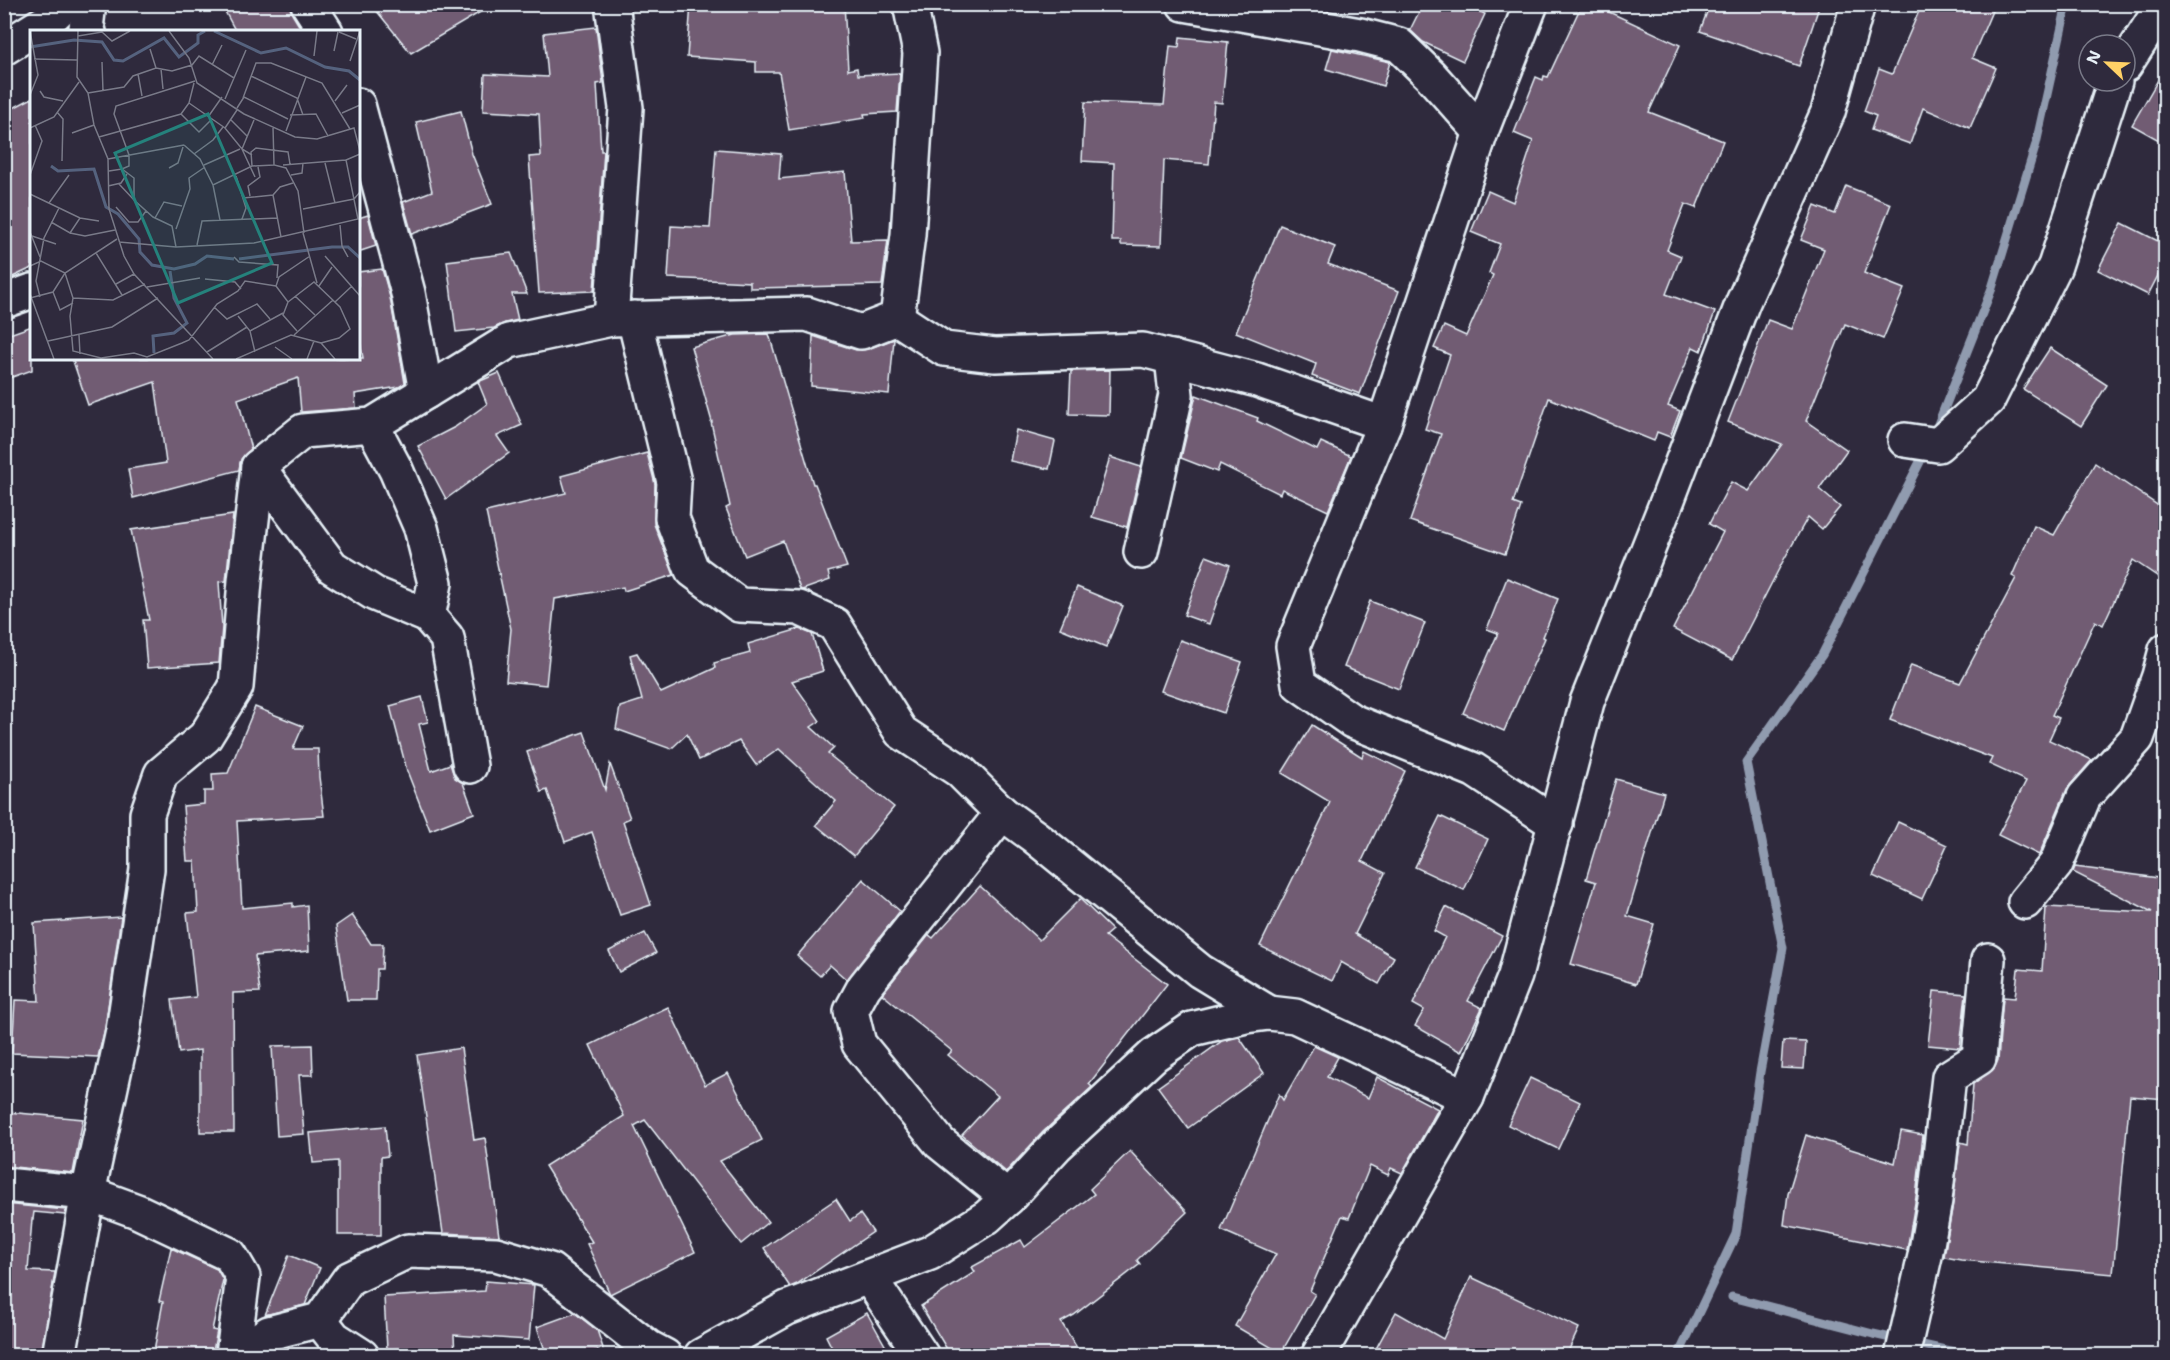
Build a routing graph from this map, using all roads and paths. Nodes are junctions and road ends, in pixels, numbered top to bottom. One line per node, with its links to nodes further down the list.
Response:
1 (89, 4): 11 (street)
2 (308, 4): 12 (street)
3 (612, 4): 21 (street)
4 (910, 4): 20 (street)
5 (1184, 4): 9 (street)
6 (1531, 4): 17 (street)
7 (1858, 4): 33 (street)
8 (2164, 4): 13 (street)
9 (1220, 8): 17 (street)
10 (51, 10): 14 (street)
11 (87, 30)
12 (325, 30)
13 (2137, 46)
14 (4, 48)
15 (2111, 93): 26 (street)
16 (360, 113): 23 (street)
17 (1481, 132): 25 (street)
18 (30, 292): 19 (street)
19 (4, 301)
20 (897, 318): 21 (street); 22 (street)
21 (623, 319): 23 (street); 32 (street)
22 (1172, 357): 25 (street); 28 (street)
23 (426, 392): 24 (street)
24 (372, 424): 27 (street); 29 (street)
25 (1384, 424): 33 (street)
26 (1905, 440)
27 (258, 467): 29 (street); 39 (street)
28 (1141, 552)
29 (428, 616): 31 (street)
30 (2166, 650): 34 (street)
31 (470, 766)
32 (1002, 813): 36 (street); 40 (street)
33 (1556, 824): 37 (street)
34 (2025, 902)
35 (1988, 960): 50 (street)
36 (1269, 1013): 37 (street); 40 (street)
37 (1467, 1097): 49 (street)
38 (4, 1185): 39 (street)
39 (88, 1193): 43 (street); 44 (street)
40 (1008, 1198): 41 (street)
41 (869, 1277): 47 (street); 48 (street)
42 (320, 1320): 43 (street); 45 (street); 46 (street)
43 (233, 1355)
44 (58, 1356)
45 (362, 1356)
46 (665, 1356)
47 (701, 1356)
48 (922, 1356)
49 (1318, 1356)
50 (1902, 1356)

